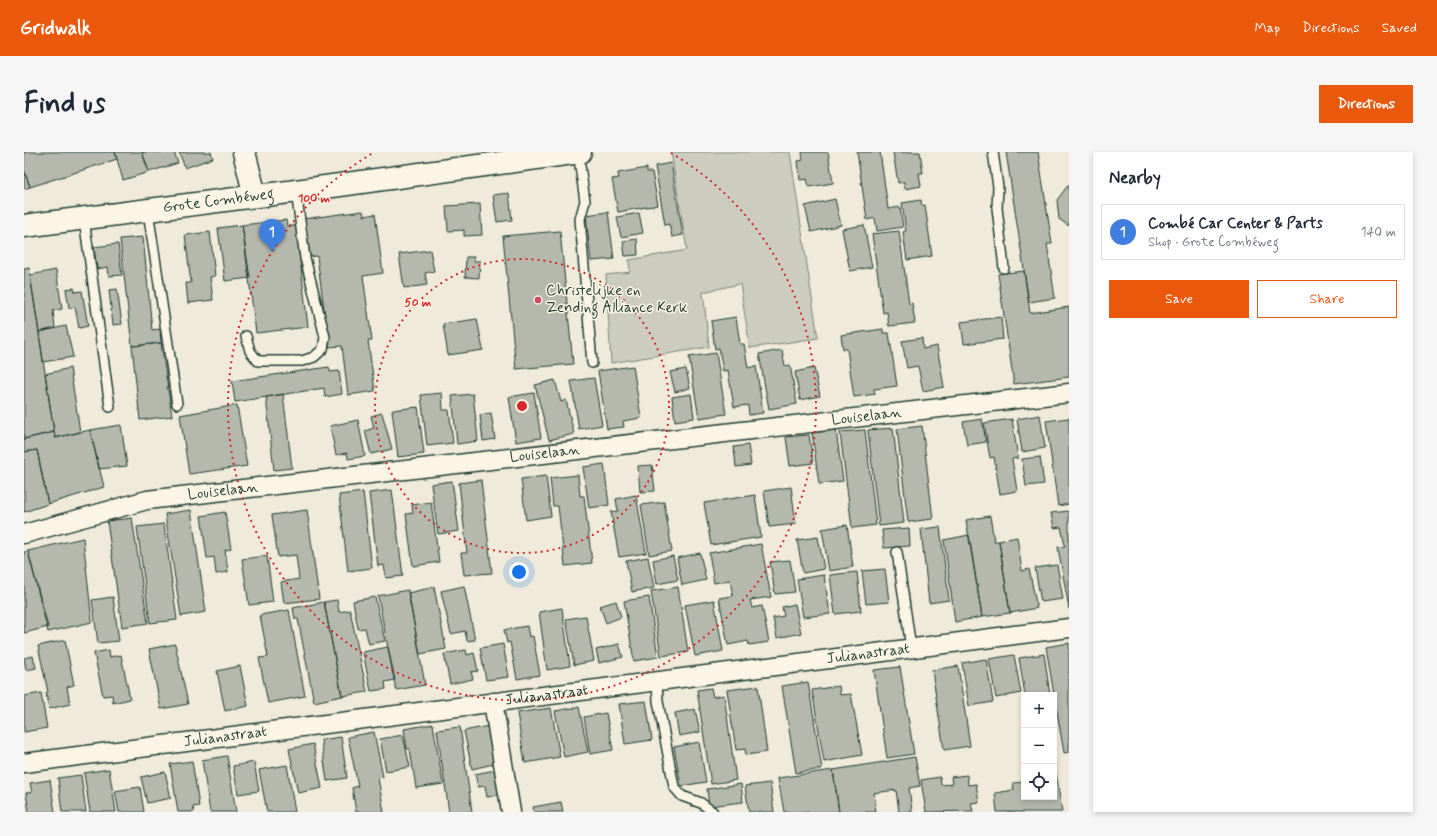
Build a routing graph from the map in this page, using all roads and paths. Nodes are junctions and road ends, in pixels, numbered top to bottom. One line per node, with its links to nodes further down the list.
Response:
1 (244, 152): 5 (street)
2 (579, 152): 4 (street, Grote Combéweg); 11 (lane)
3 (993, 152): 9 (lane)
4 (296, 191): 5 (street, Grote Combéweg); 10 (lane)
5 (255, 196): 6 (street, Grote Combéweg)
6 (148, 211): 7 (street, Grote Combéweg); 13 (lane)
7 (84, 219): 8 (street, Grote Combéweg); 14 (lane)
8 (24, 226)
9 (1004, 268)
10 (246, 336)
11 (592, 363)
12 (1069, 393): 15 (street, Louiselaan)
13 (177, 404)
14 (110, 407)
15 (24, 534)
16 (897, 552): 18 (lane)
17 (1069, 628): 18 (street, Julianastraat)
18 (911, 648): 19 (street, Julianastraat)
19 (657, 681): 20 (street, Julianastraat); 23 (lane)
20 (493, 702): 21 (street, Julianastraat); 22 (street)
21 (24, 763)
22 (511, 812)
23 (714, 812)

